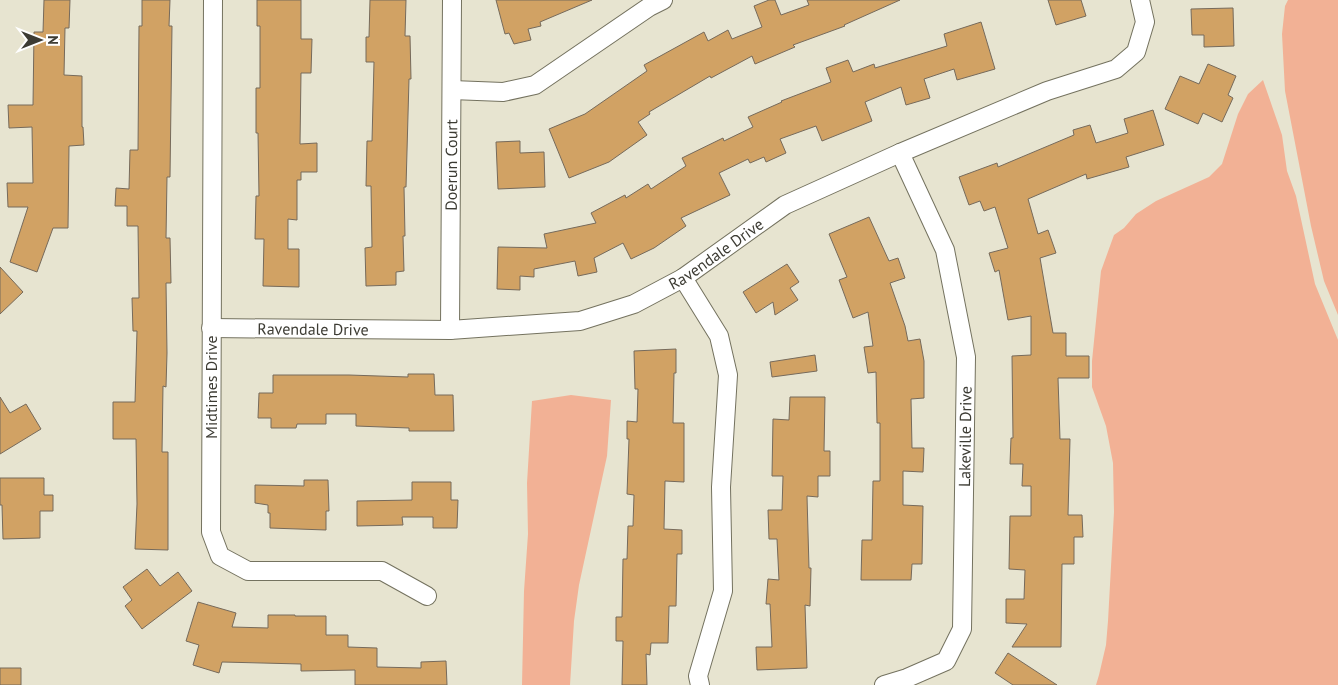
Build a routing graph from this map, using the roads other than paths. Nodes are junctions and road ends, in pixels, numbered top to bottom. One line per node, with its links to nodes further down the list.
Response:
1 (213, 0): 8 (street, Midtimes Drive)
2 (452, 0): 5 (street, Doerun Court)
3 (663, 0): 5 (street)
4 (1140, 0): 6 (street, Ravendale Drive)
5 (452, 90): 9 (street, Doerun Court)
6 (900, 153): 7 (street, Ravendale Drive); 12 (street, Lakeville Drive)
7 (683, 278): 9 (street, Ravendale Drive); 11 (street)
8 (211, 328): 9 (street, Ravendale Drive); 10 (street, Midtimes Drive)
9 (450, 330)
10 (428, 596)
11 (700, 685)
12 (884, 685)

